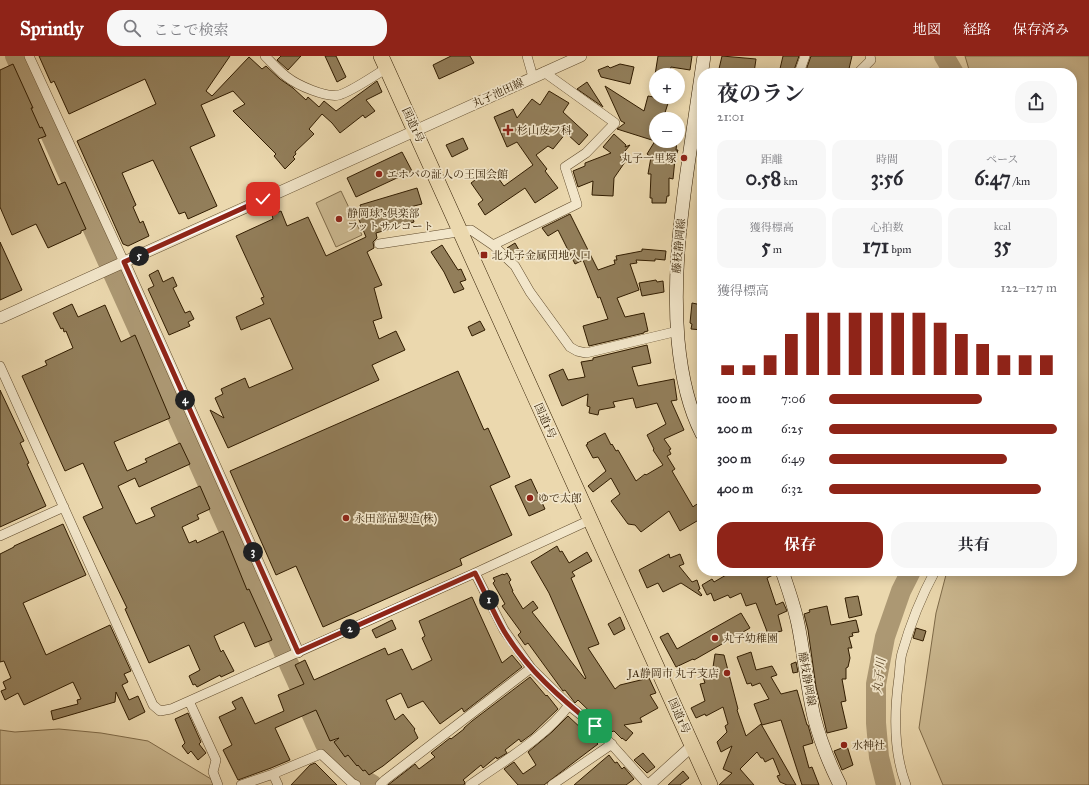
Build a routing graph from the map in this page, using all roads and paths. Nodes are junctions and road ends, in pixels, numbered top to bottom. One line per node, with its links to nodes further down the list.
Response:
1 (29, 56): 19 (street)
2 (265, 56): 8 (street)
3 (527, 56): 13 (street)
4 (581, 56): 12 (street, 丸子池田線)
5 (704, 56): 9 (main road, 藤枝静岡線)
6 (805, 56): 10 (street)
7 (870, 56): 11 (street)
8 (384, 62): 15 (highway, 国道1号)
9 (703, 68)
10 (800, 68)
11 (863, 68)
12 (544, 72): 13 (street, 丸子池田線); 18 (street)
13 (533, 77): 15 (street, 丸子池田線)
14 (697, 128): 21 (main road, 藤枝静岡線)
15 (415, 130): 16 (highway, 国道1号); 19 (street, 丸子池田線)
16 (460, 231): 17 (street); 18 (street); 25 (highway, 国道1号)
17 (379, 244)
18 (493, 245): 21 (street)
19 (121, 263): 20 (street, 丸子池田線); 30 (street)
20 (0, 318)
21 (678, 330): 23 (main road, 藤枝静岡線)
22 (0, 366): 24 (street)
23 (697, 424)
24 (64, 508): 26 (street); 32 (street)
25 (590, 520): 27 (street); 35 (highway, 国道1号)
26 (0, 536)
27 (475, 573): 30 (street); 31 (street)
28 (784, 576): 46 (main road, 藤枝静岡線)
29 (932, 576): 47 (street)
30 (294, 654): 32 (street)
31 (531, 668): 33 (street); 37 (street)
32 (189, 701): 38 (street)
33 (569, 705): 34 (street); 42 (street)
34 (612, 744): 43 (street); 44 (street)
35 (692, 746): 44 (street); 45 (highway, 国道1号)
36 (273, 774): 39 (street); 40 (street); 41 (street)
37 (380, 784)
38 (218, 785)
39 (241, 785)
40 (278, 785)
41 (356, 785)
42 (470, 785)
43 (552, 785)
44 (648, 785)
45 (710, 785)
46 (840, 785)
47 (906, 785)

